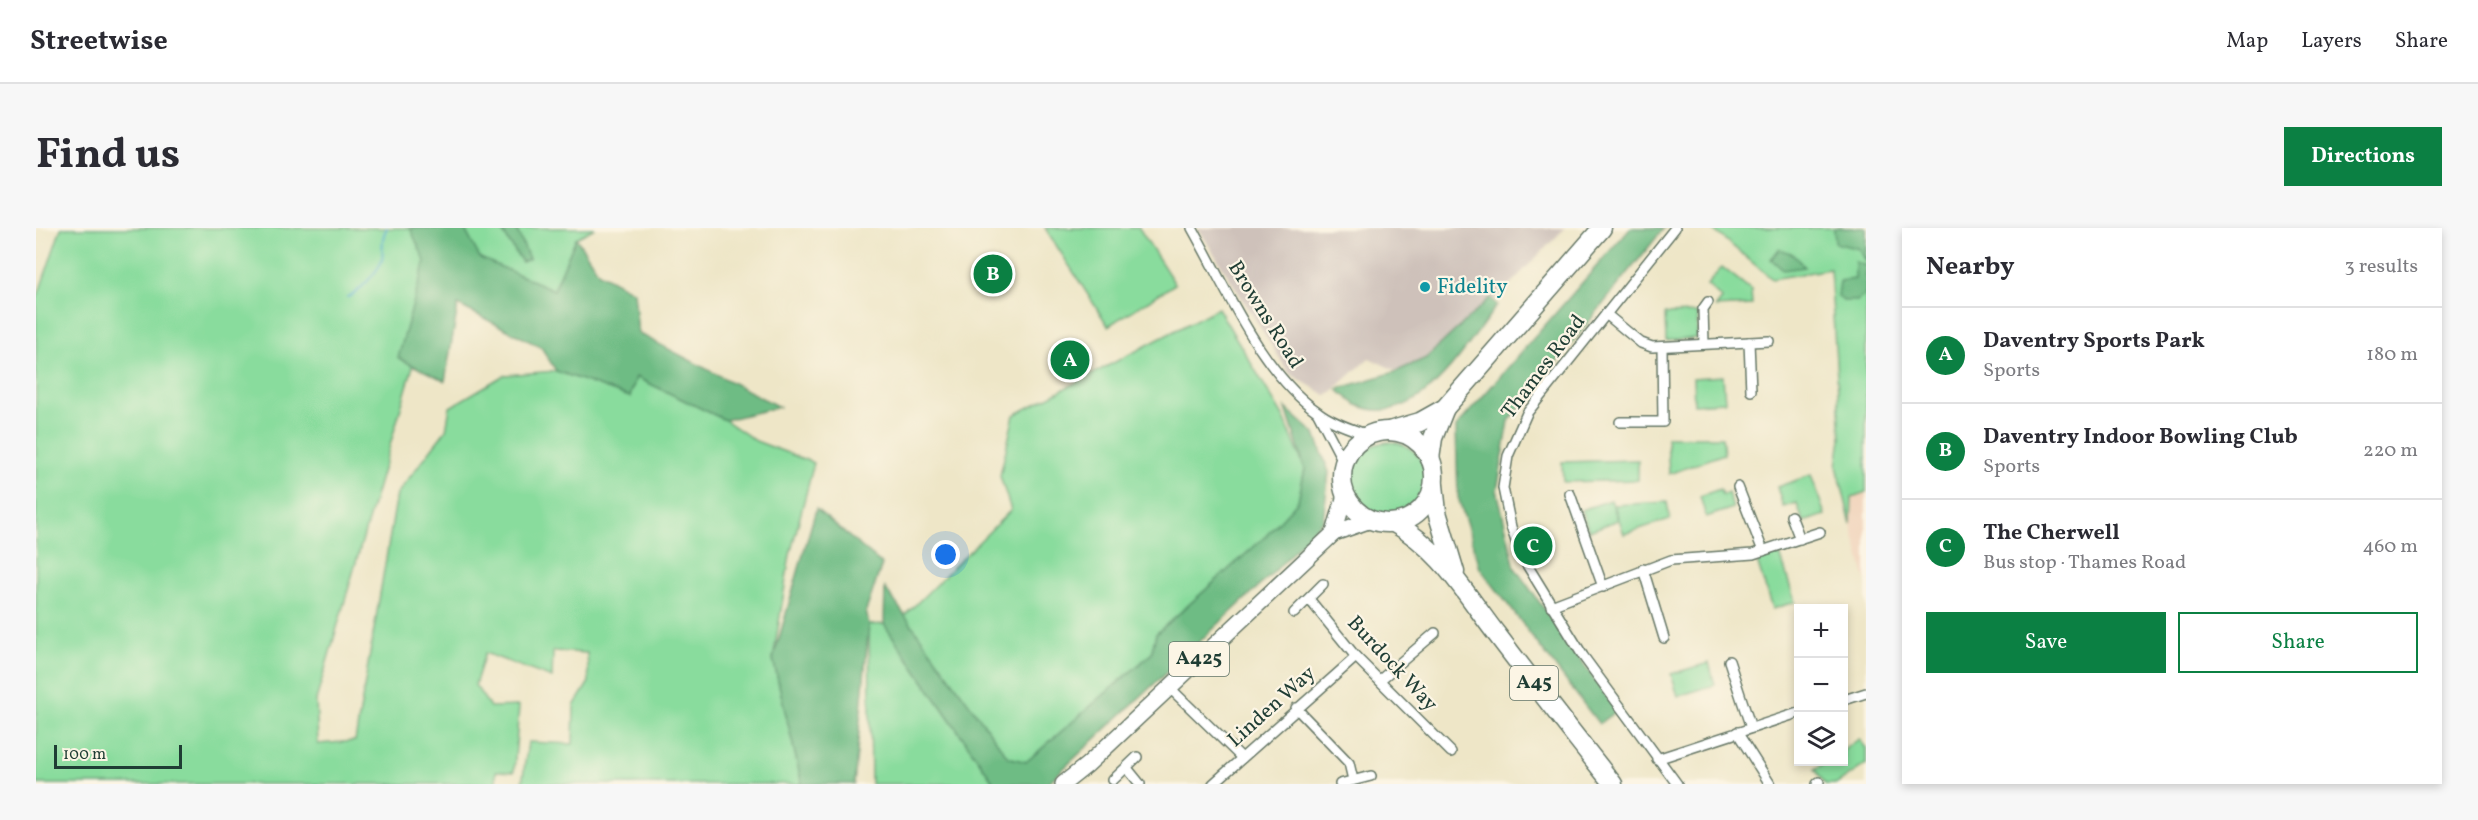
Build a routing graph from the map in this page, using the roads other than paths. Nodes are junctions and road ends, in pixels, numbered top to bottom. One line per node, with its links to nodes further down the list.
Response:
1 (1192, 228): 12 (street, Browns Road)
2 (1602, 228): 11 (highway)
3 (1675, 228): 5 (street, Thames Road)
4 (1708, 302): 8 (street)
5 (1606, 314): 9 (street); 34 (street, Thames Road)
6 (1769, 341): 7 (street)
7 (1749, 342): 8 (street); 10 (street)
8 (1704, 344): 9 (street)
9 (1662, 347): 13 (street)
10 (1751, 391)
11 (1445, 408): 14 (highway); 16 (highway)
12 (1318, 413): 15 (street, Browns Road); 17 (street, Browns Road)
13 (1620, 422)
14 (1389, 431): 15 (highway); 16 (highway)
15 (1368, 435): 17 (highway)
16 (1430, 459): 18 (highway)
17 (1344, 463): 21 (highway)
18 (1434, 480): 24 (highway); 30 (highway, A45)
19 (1738, 487): 28 (street)
20 (1570, 494): 32 (street)
21 (1346, 495): 23 (highway); 26 (main road)
22 (1791, 516): 27 (street)
23 (1371, 520): 24 (highway); 26 (main road)
24 (1394, 523): 30 (highway, A45)
25 (1820, 532): 27 (street)
26 (1334, 533): 41 (main road, A425)
27 (1800, 539): 28 (street)
28 (1763, 551): 29 (street)
29 (1643, 569): 32 (street); 37 (street)
30 (1458, 580): 60 (highway, A45)
31 (1323, 584): 33 (street)
32 (1603, 587): 34 (street)
33 (1309, 599): 35 (street); 38 (street, Burdock Way)
34 (1551, 606): 51 (street, Thames Road)
35 (1294, 613)
36 (1435, 633): 40 (street)
37 (1664, 638)
38 (1356, 657): 40 (street, Burdock Way); 44 (street, Linden Way)
39 (1729, 661): 46 (street)
40 (1380, 680): 48 (street, Burdock Way)
41 (1169, 687): 50 (street); 56 (main road, A425)
42 (1866, 693): 43 (street)
43 (1848, 699)
44 (1296, 708): 50 (street, Linden Way); 55 (street)
45 (1794, 715): 46 (street)
46 (1751, 728): 47 (street)
47 (1737, 732): 51 (street); 62 (street)
48 (1451, 752)
49 (1137, 757): 52 (street)
50 (1242, 758): 58 (street, Linden Way)
51 (1657, 759): 61 (street, Thames Road)
52 (1127, 768): 54 (street); 57 (street)
53 (1371, 776): 55 (street)
54 (1113, 780)
55 (1353, 780): 59 (street)
56 (1063, 784)
57 (1140, 784)
58 (1213, 784)
59 (1340, 784)
60 (1613, 784)
61 (1677, 784)
62 (1770, 784)

